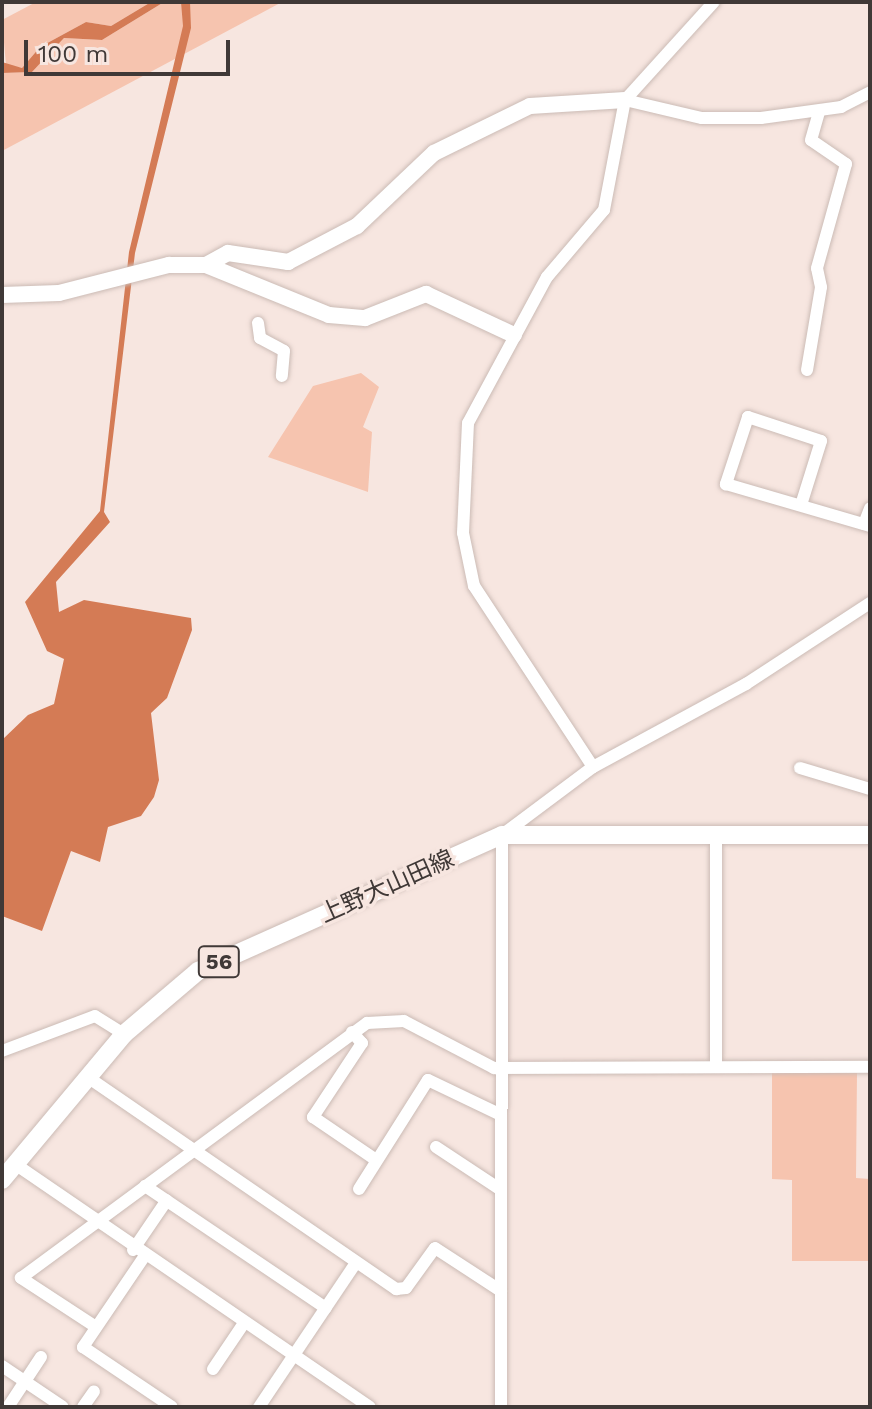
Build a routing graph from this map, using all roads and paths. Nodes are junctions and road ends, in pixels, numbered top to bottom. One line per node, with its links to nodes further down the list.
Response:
1 (714, 2): 3 (street)
2 (870, 92): 4 (street)
3 (625, 100): 4 (street); 5 (street); 8 (street)
4 (819, 112): 9 (street)
5 (206, 265): 6 (street); 8 (street)
6 (2, 295)
7 (258, 323): 10 (street)
8 (514, 335): 15 (street)
9 (807, 370)
10 (282, 376)
11 (801, 505): 11 (street); 13 (street)
12 (870, 508): 13 (street)
13 (867, 525)
14 (870, 603): 15 (street)
15 (593, 767): 19 (street)
16 (800, 768): 17 (street)
17 (870, 789)
18 (716, 834): 19 (main road, 上野大山田線 / 56); 20 (main road, 上野大山田線 / 56); 25 (street)
19 (502, 835): 22 (main road, 上野大山田線 / 56); 24 (street)
20 (870, 835)
21 (352, 1032): 24 (street); 29 (street); 31 (street)
22 (124, 1034): 23 (street); 27 (main road, 上野大山田線 / 56)
23 (2, 1051)
24 (501, 1067): 25 (street); 28 (street)
25 (716, 1067): 26 (street)
26 (870, 1067)
27 (89, 1078): 29 (street); 32 (main road, 上野大山田線 / 56)
28 (501, 1115): 31 (street); 36 (street)
29 (196, 1147): 34 (street); 40 (street)
30 (436, 1147): 36 (street)
31 (376, 1160): 35 (street)
32 (15, 1164): 33 (main road, 上野大山田線 / 56); 38 (street)
33 (2, 1180)
34 (145, 1186): 37 (street); 38 (street)
35 (359, 1189)
36 (501, 1190): 41 (street)
37 (167, 1200): 39 (street); 42 (street)
38 (93, 1224): 39 (street); 44 (street)
39 (139, 1253): 43 (street); 44 (street)
40 (355, 1264): 41 (street); 42 (street)
41 (501, 1291): 57 (street)
42 (326, 1308): 46 (street)
43 (244, 1323): 46 (street); 48 (street)
44 (96, 1327): 54 (street)
45 (41, 1357): 49 (street)
46 (294, 1357): 55 (street); 56 (street)
47 (2, 1366): 49 (street)
48 (213, 1369)
49 (25, 1381): 51 (street); 52 (street)
50 (94, 1391): 53 (street)
51 (8, 1407)
52 (63, 1407)
53 (83, 1407)
54 (172, 1407)
55 (259, 1407)
56 (370, 1407)
57 (501, 1407)

